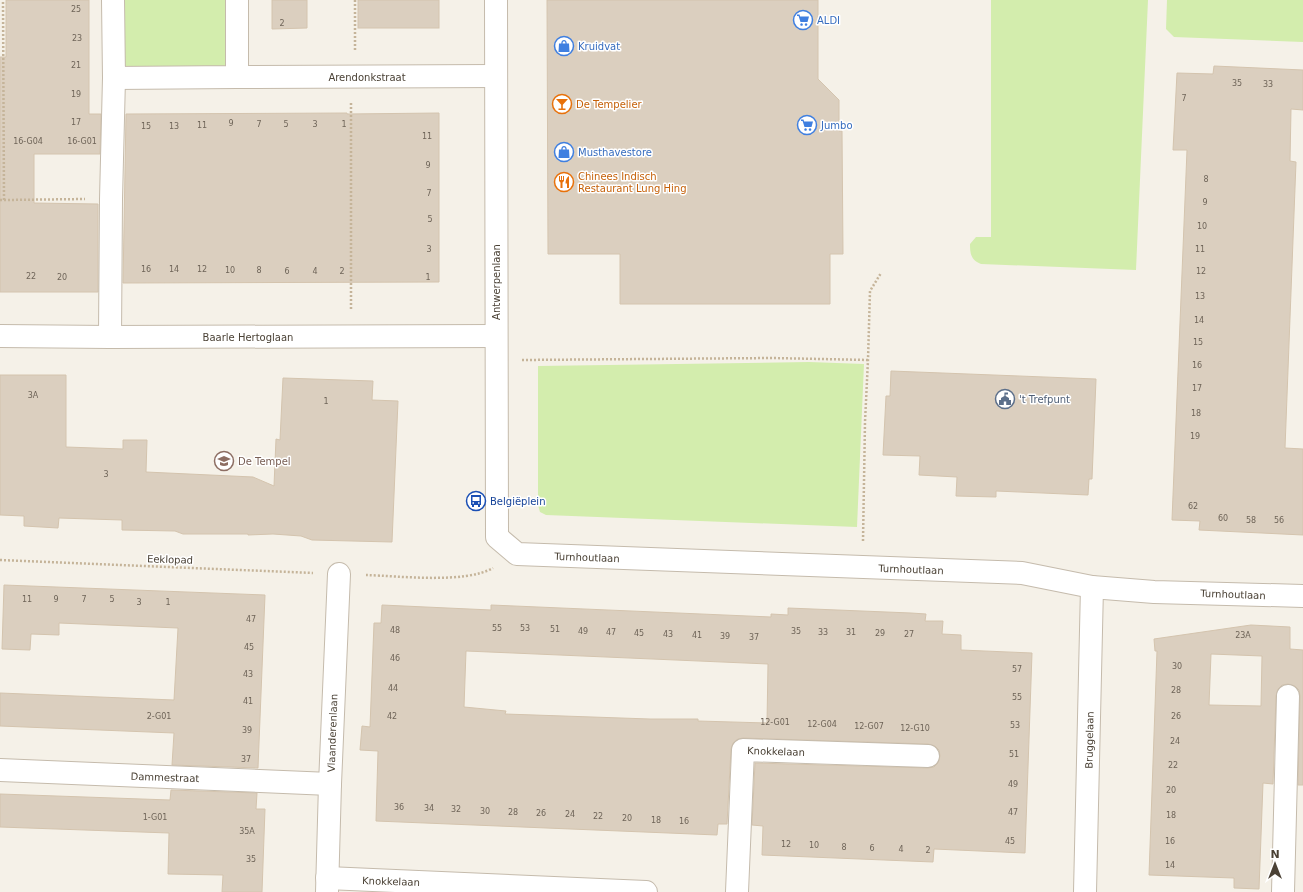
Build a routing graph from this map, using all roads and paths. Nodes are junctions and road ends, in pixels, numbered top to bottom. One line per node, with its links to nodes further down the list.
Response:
1 (3, 0): 13 (path)
2 (113, 0): 9 (street)
3 (237, 0): 7 (street)
4 (355, 0): 8 (path)
5 (496, 0): 6 (street, Antwerpenlaan)
6 (496, 76): 8 (street, Arendonkstraat); 17 (street, Antwerpenlaan)
7 (237, 77): 8 (street, Arendonkstraat); 9 (street, Arendonkstraat)
8 (355, 77)
9 (114, 78): 11 (street)
10 (350, 107): 15 (path)
11 (111, 199): 13 (path); 18 (street)
12 (0, 200): 13 (path)
13 (4, 200)
14 (881, 273): 19 (path)
15 (351, 305)
16 (0, 336): 18 (street, Baarle Hertoglaan)
17 (496, 336): 18 (street, Baarle Hertoglaan); 21 (street, Antwerpenlaan)
18 (110, 337)
19 (868, 360): 20 (path); 23 (path)
20 (522, 368)
21 (517, 554): 23 (street, Turnhoutlaan); 24 (path, Eeklopad)
22 (0, 560): 24 (path, Eeklopad)
23 (863, 567): 25 (street, Turnhoutlaan)
24 (339, 574): 30 (street, Vlaanderenlaan)
25 (1092, 587): 26 (street, Turnhoutlaan); 34 (street, Bruggelaan)
26 (1303, 596)
27 (1288, 696): 35 (street)
28 (928, 756): 33 (street, Knokkelaan)
29 (0, 770): 30 (street, Dammestraat)
30 (330, 784): 31 (street, Vlaanderenlaan)
31 (327, 885): 32 (street, Knokkelaan)
32 (646, 892)
33 (738, 892)
34 (1085, 892)
35 (1283, 892)

